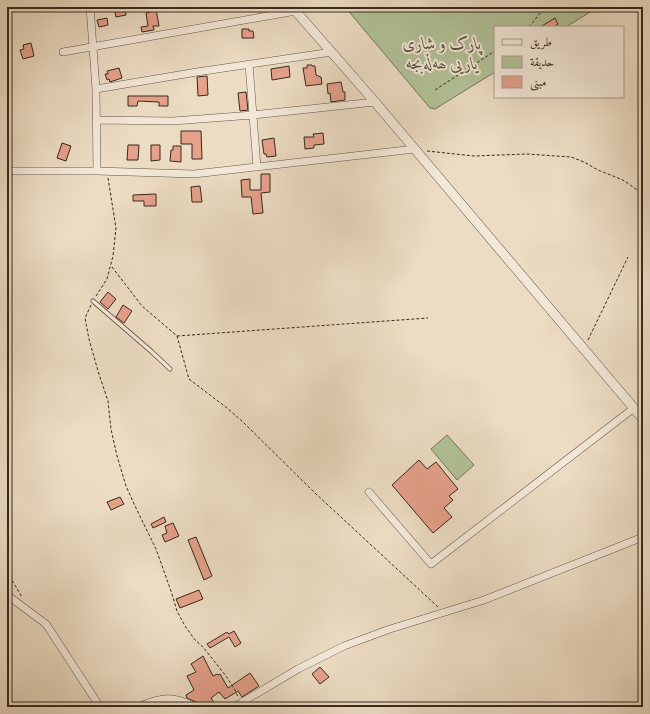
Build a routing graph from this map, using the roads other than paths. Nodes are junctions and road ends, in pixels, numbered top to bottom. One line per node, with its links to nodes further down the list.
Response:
1 (90, 7): 3 (street)
2 (294, 9): 3 (street); 5 (street)
3 (94, 47): 4 (street); 7 (street)
4 (63, 52)
5 (332, 52): 6 (street); 8 (street)
6 (249, 64): 7 (street); 9 (street)
7 (96, 89): 10 (street)
8 (375, 102): 9 (street); 11 (street)
9 (253, 115): 10 (street); 12 (street)
10 (97, 120): 14 (street)
11 (415, 149): 12 (street); 17 (street)
12 (257, 167): 14 (street)
13 (7, 171): 14 (street)
14 (97, 171)
15 (93, 301): 16 (lane)
16 (170, 369)
17 (634, 408): 18 (street); 19 (street)
18 (643, 419)
19 (369, 492)
20 (643, 537): 25 (street)
21 (7, 595): 22 (street)
22 (100, 707)
23 (138, 707): 24 (street)
24 (196, 707)
25 (234, 707)

